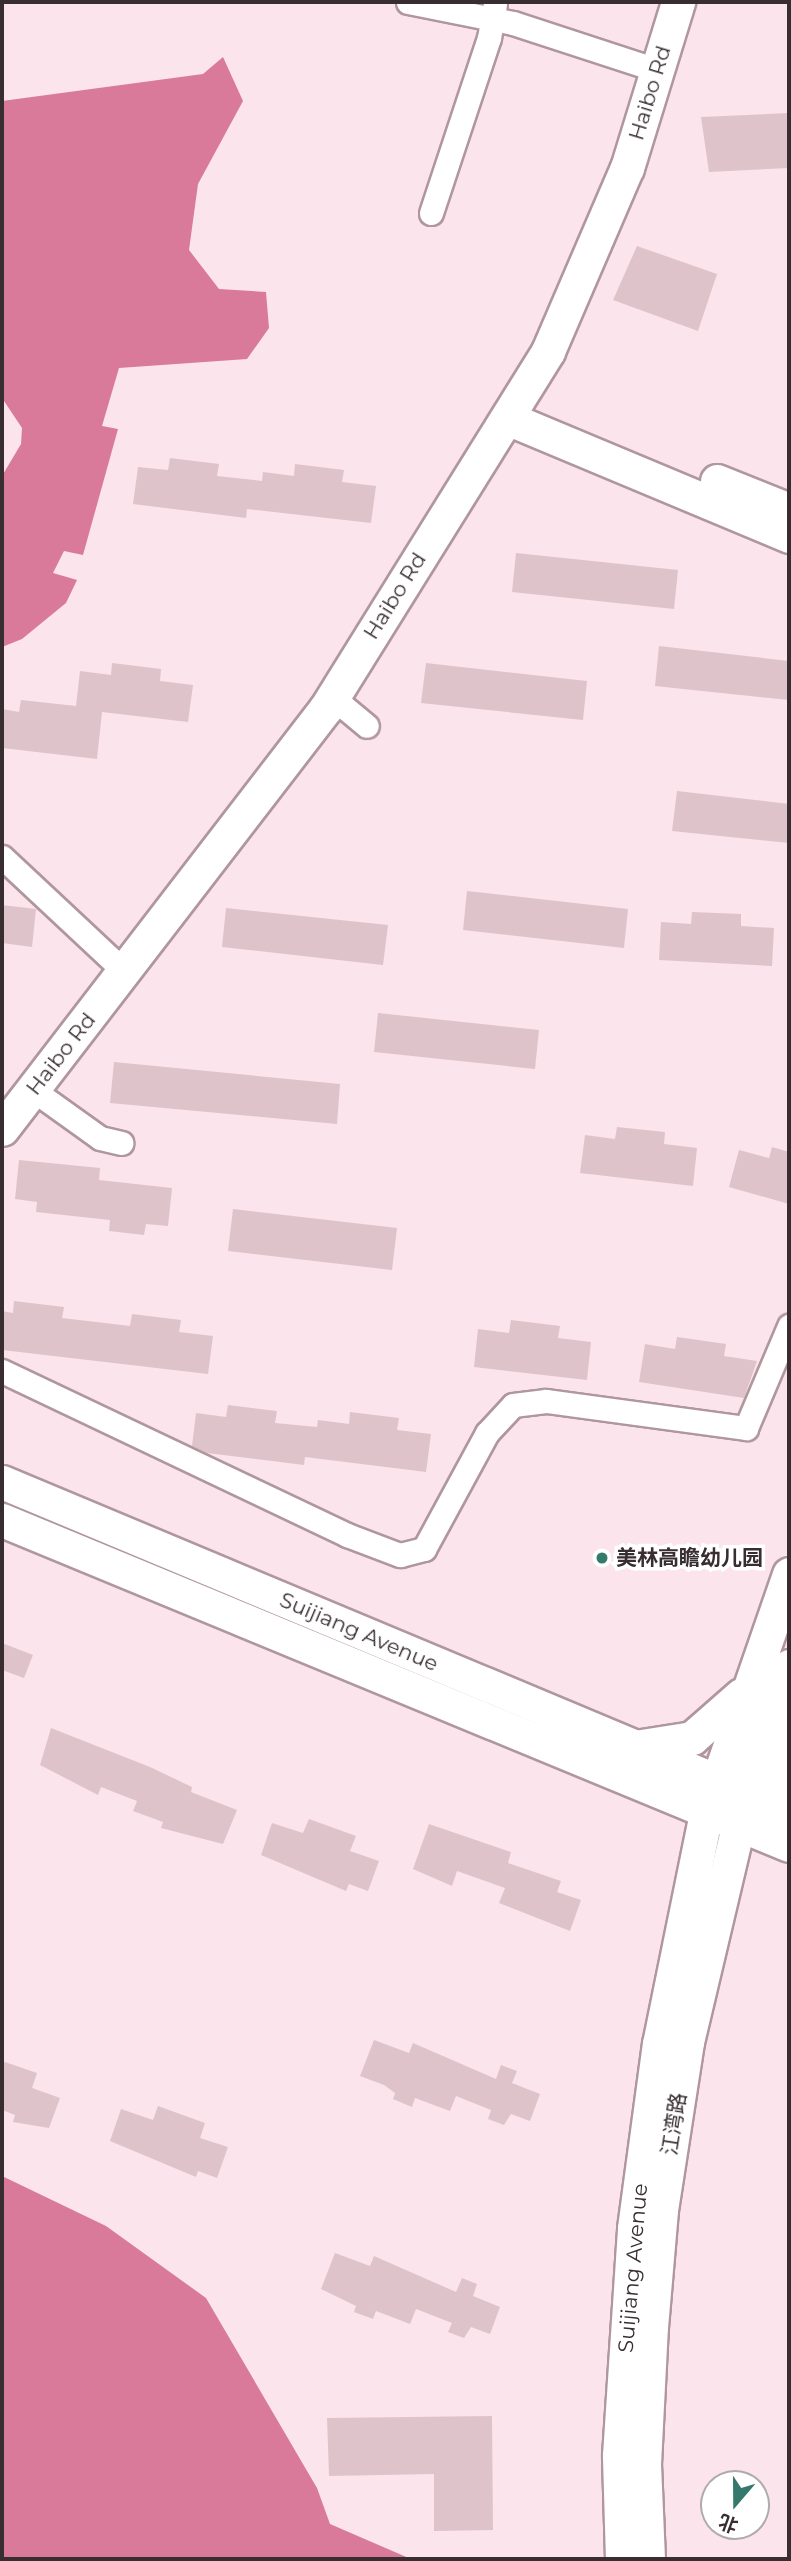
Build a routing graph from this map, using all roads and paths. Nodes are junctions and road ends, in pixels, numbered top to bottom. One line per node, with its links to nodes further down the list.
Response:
1 (408, 2): 3 (street)
2 (678, 2): 4 (main road, Haibo Rd)
3 (494, 10): 4 (street); 5 (street)
4 (657, 70): 6 (main road, Haibo Rd)
5 (431, 213)
6 (512, 409): 7 (main road); 8 (main road); 9 (main road, Haibo Rd)
7 (789, 510)
8 (789, 536)
9 (332, 697): 10 (street); 12 (main road, Haibo Rd)
10 (367, 726)
11 (2, 857): 12 (street)
12 (124, 971): 13 (main road, Haibo Rd)
13 (33, 1090): 14 (main road, Haibo Rd); 15 (street)
14 (2, 1129)
15 (121, 1143)
16 (789, 1326): 17 (street)
17 (2, 1371)
18 (2, 1482): 24 (main road, Suijiang Avenue)
19 (2, 1520): 26 (main road, Suijiang Avenue)
20 (789, 1574): 22 (main road, Suijiang Avenue)
21 (789, 1666): 23 (main road, 江湾路)
22 (747, 1687): 24 (main road); 25 (main road, Suijiang Avenue)
23 (778, 1700): 25 (main road); 27 (main road, 江湾路)
24 (632, 1747): 25 (main road, Suijiang Avenue)
25 (720, 1768): 26 (main road); 27 (main road, Suijiang Avenue); 29 (main road, Suijiang Avenue)
26 (621, 1779): 29 (main road, Suijiang Avenue)
27 (761, 1792): 28 (main road, Suijiang Avenue); 30 (main road, 江湾路); 31 (main road)
28 (789, 1811)
29 (706, 1814): 30 (main road, Suijiang Avenue); 33 (main road, Suijiang Avenue)
30 (738, 1825): 32 (main road, Suijiang Avenue); 34 (main road, 江湾路)
31 (789, 1835)
32 (789, 1845)
33 (622, 2559)
34 (648, 2559)

